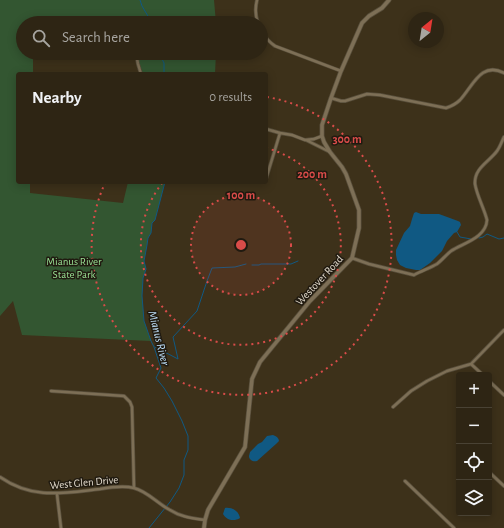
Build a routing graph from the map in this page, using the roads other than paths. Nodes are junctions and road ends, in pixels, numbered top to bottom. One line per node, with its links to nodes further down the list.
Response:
1 (258, 0): 3 (street)
2 (389, 0): 6 (street)
3 (256, 16)
4 (268, 40): 6 (street)
5 (137, 60): 7 (street)
6 (341, 71): 9 (street)
7 (140, 72)
8 (504, 73): 9 (street)
9 (331, 98): 12 (street)
10 (268, 130): 11 (street)
11 (280, 133): 14 (street); 16 (street)
12 (322, 136): 14 (street); 15 (street, Westover Road)
13 (504, 137): 17 (street)
14 (306, 140): 15 (street)
15 (330, 152): 17 (street, Westover Road)
16 (268, 172)
17 (352, 258): 31 (street, Westover Road)
18 (504, 330): 19 (street)
19 (471, 364): 20 (street); 24 (street)
20 (480, 372)
21 (492, 384): 23 (street)
22 (51, 391): 29 (street)
23 (504, 396)
24 (393, 408)
25 (492, 475): 28 (street)
26 (0, 477): 30 (street, West Glen Drive)
27 (405, 481): 34 (street)
28 (504, 486)
29 (134, 488): 30 (street, West Glen Drive); 31 (street, West Glen Drive)
30 (57, 494): 32 (street)
31 (205, 520): 33 (street, Westover Road)
32 (61, 528)
33 (204, 528)
34 (454, 528)

